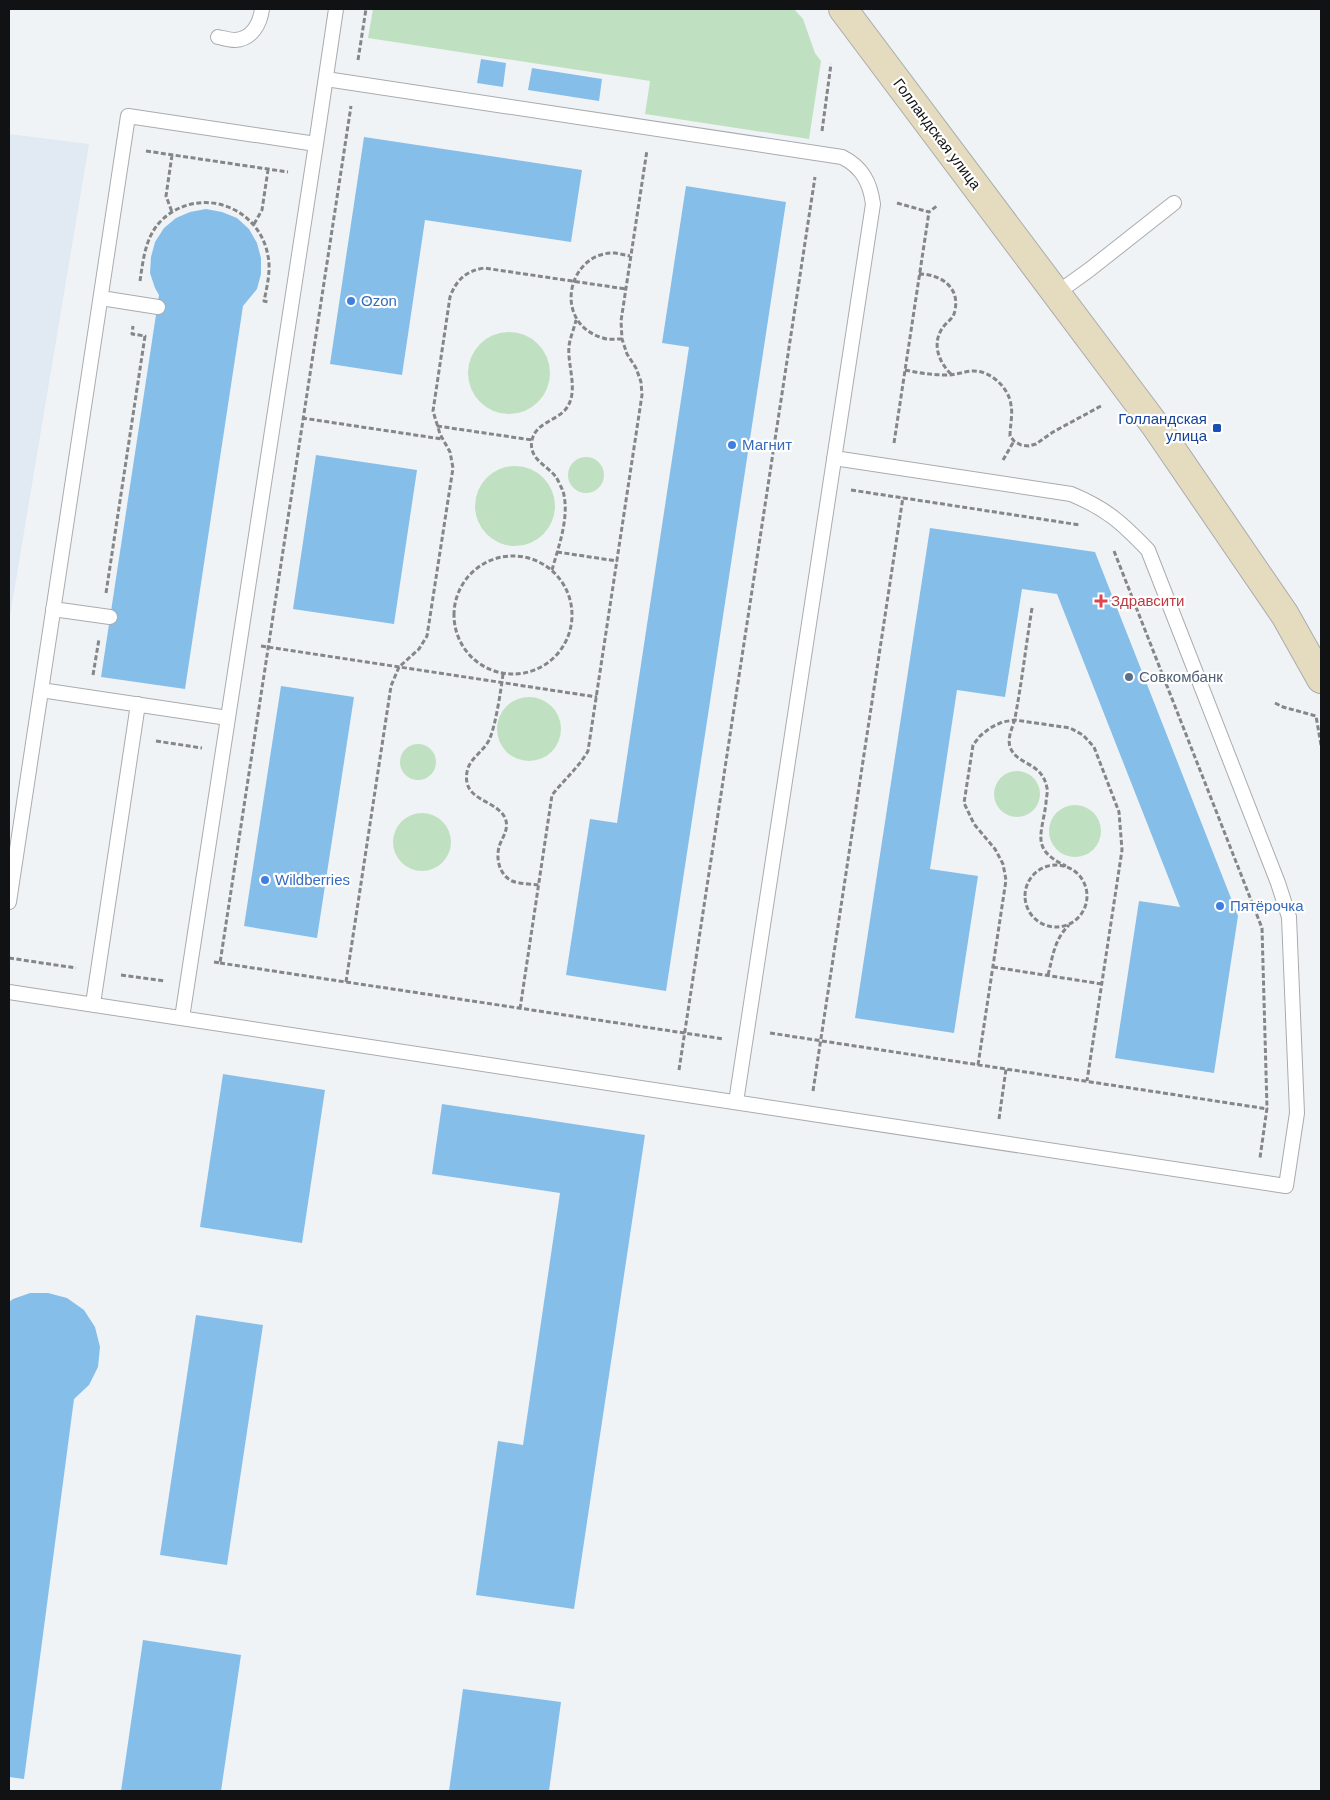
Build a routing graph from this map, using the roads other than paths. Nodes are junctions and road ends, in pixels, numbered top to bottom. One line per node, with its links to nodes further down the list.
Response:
1 (262, 9): 4 (lane)
2 (336, 9): 5 (lane)
3 (843, 9): 8 (street, Голландская улица)
4 (218, 37)
5 (326, 79): 6 (lane); 11 (lane)
6 (316, 144): 9 (lane); 17 (lane)
7 (1174, 203): 8 (lane)
8 (1057, 293): 14 (street, Голландская улица)
9 (100, 298): 10 (lane); 12 (lane)
10 (158, 307)
11 (834, 458): 22 (lane); 22 (lane)
12 (53, 609): 13 (lane); 15 (lane)
13 (106, 617)
14 (1321, 679)
15 (41, 690): 16 (lane); 18 (lane)
16 (138, 704): 17 (lane); 20 (lane)
17 (228, 718): 21 (lane)
18 (9, 902)
19 (9, 992): 20 (lane)
20 (93, 1004): 21 (lane)
21 (182, 1018): 22 (lane)
22 (736, 1102)

